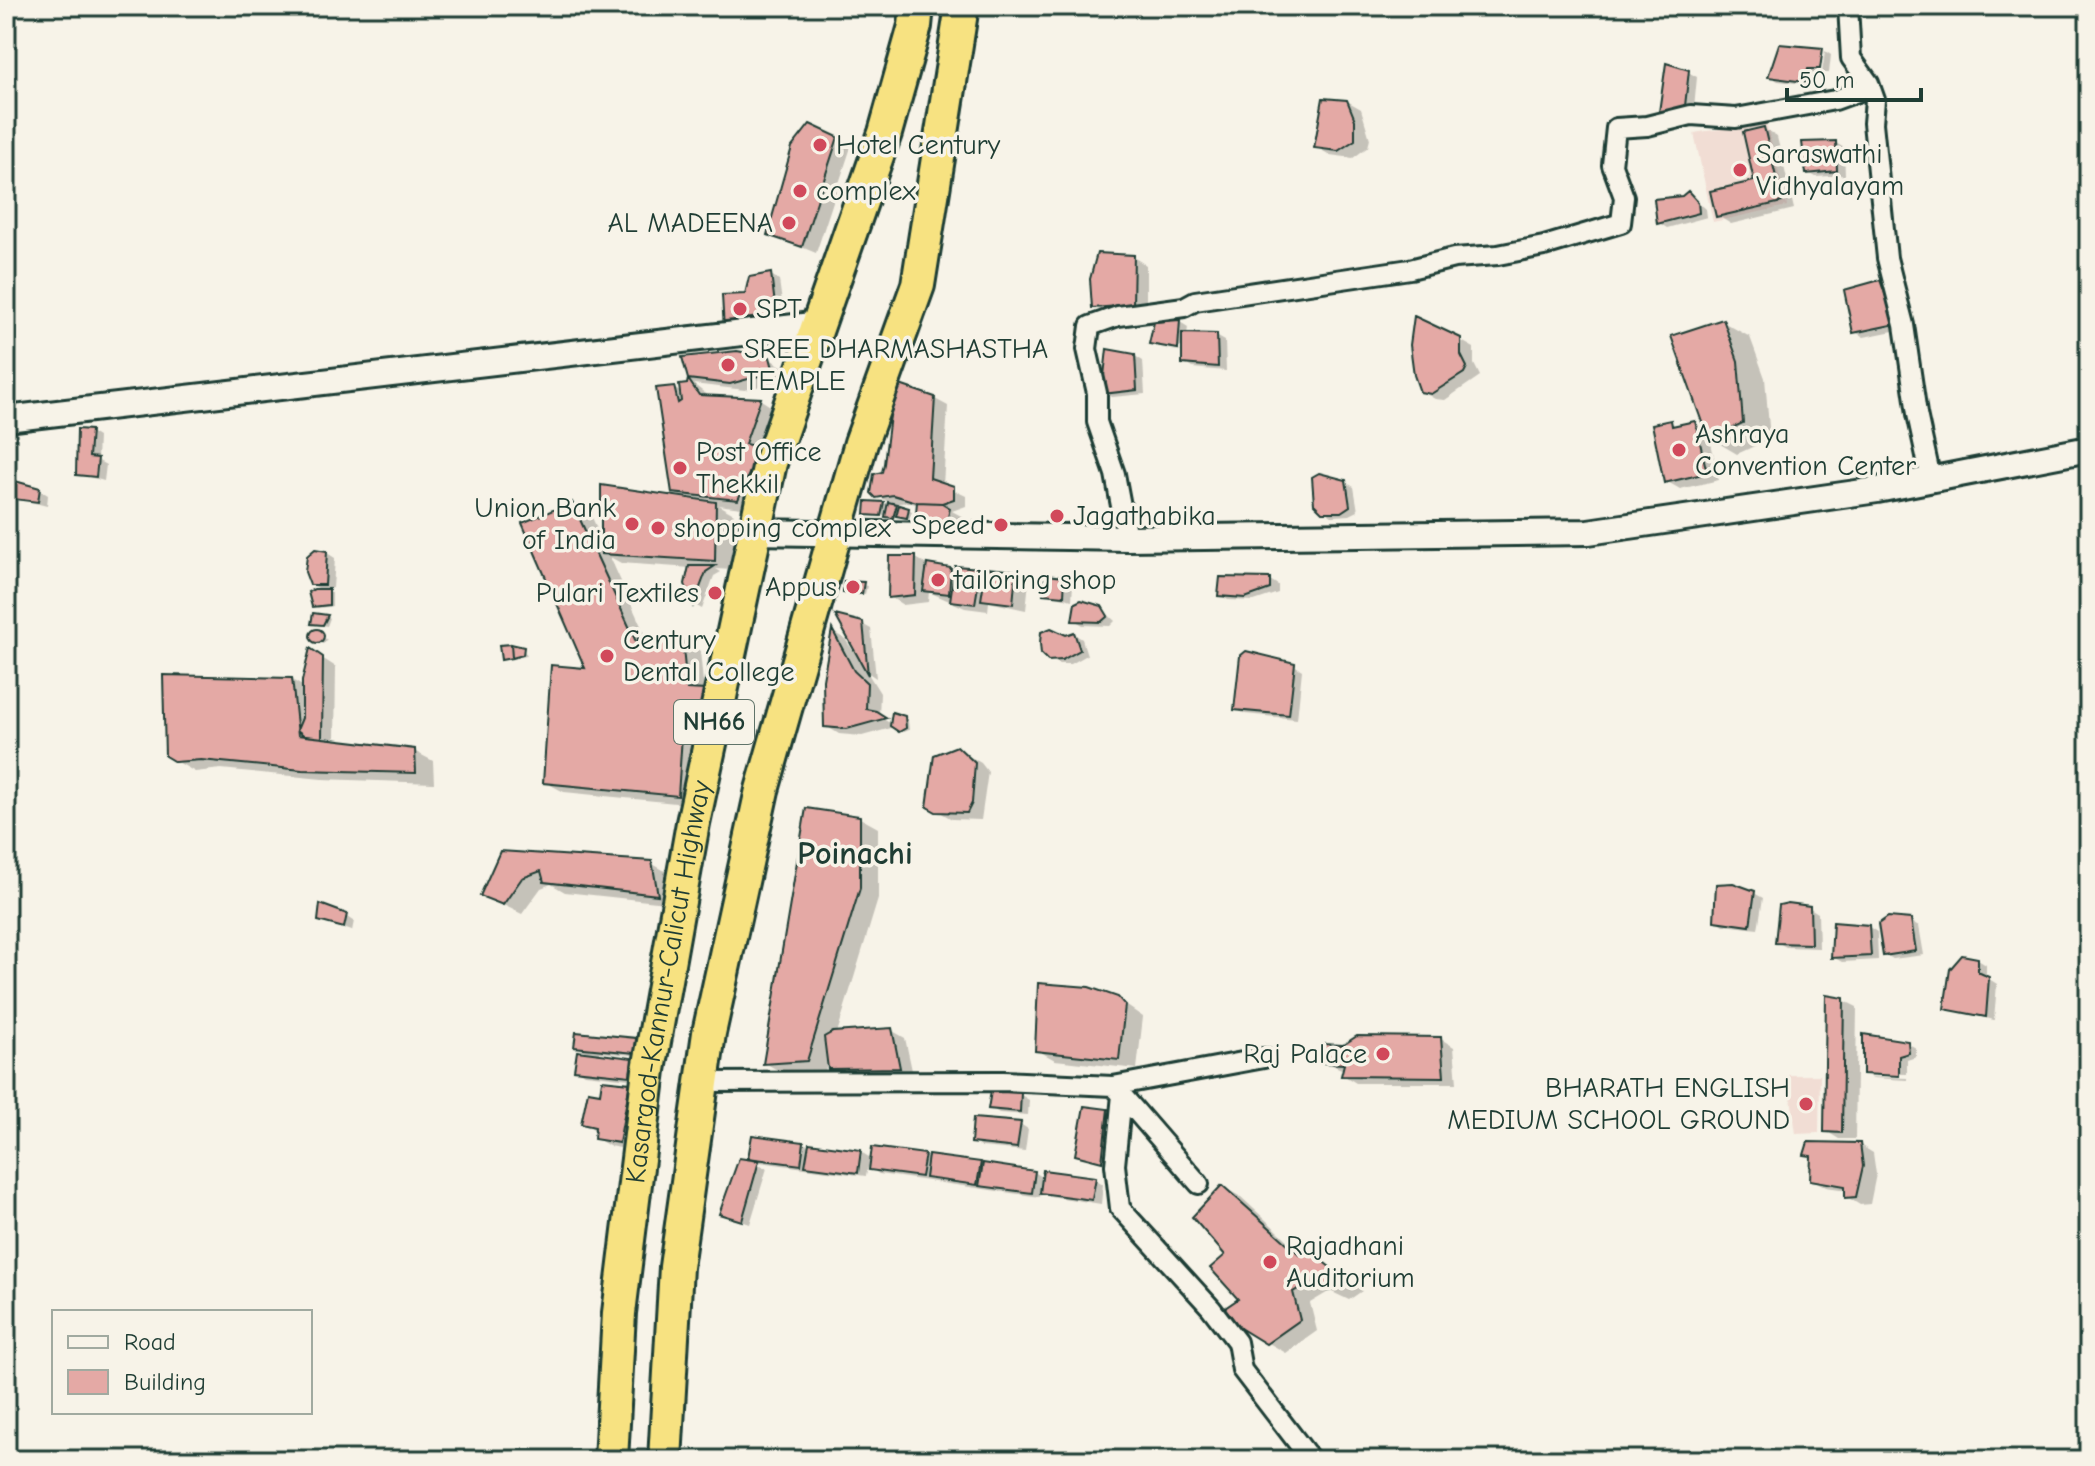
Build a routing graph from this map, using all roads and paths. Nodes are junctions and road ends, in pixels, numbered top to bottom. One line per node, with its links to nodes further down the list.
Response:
1 (917, 6): 5 (highway, Kasargod-Kannur-Calicut Highway / NH66)
2 (962, 6): 10 (highway, Kasargod-Kannur-Calicut Highway / NH66)
3 (1848, 6): 4 (street)
4 (1869, 83): 8 (street); 11 (street)
5 (820, 324): 6 (main road); 9 (highway, Kasargod-Kannur-Calicut Highway / NH66)
6 (6, 419)
7 (2089, 449): 8 (main road)
8 (1931, 479): 11 (main road)
9 (754, 532): 10 (main road); 16 (highway, Kasargod-Kannur-Calicut Highway / NH66)
10 (836, 533): 11 (main road); 13 (highway, Kasargod-Kannur-Calicut Highway / NH66)
11 (1127, 538)
12 (1264, 1058): 14 (street)
13 (702, 1082): 14 (street); 17 (highway, Kasargod-Kannur-Calicut Highway / NH66)
14 (1117, 1090): 15 (street); 18 (street)
15 (1199, 1184)
16 (611, 1460)
17 (665, 1460)
18 (1311, 1460)

